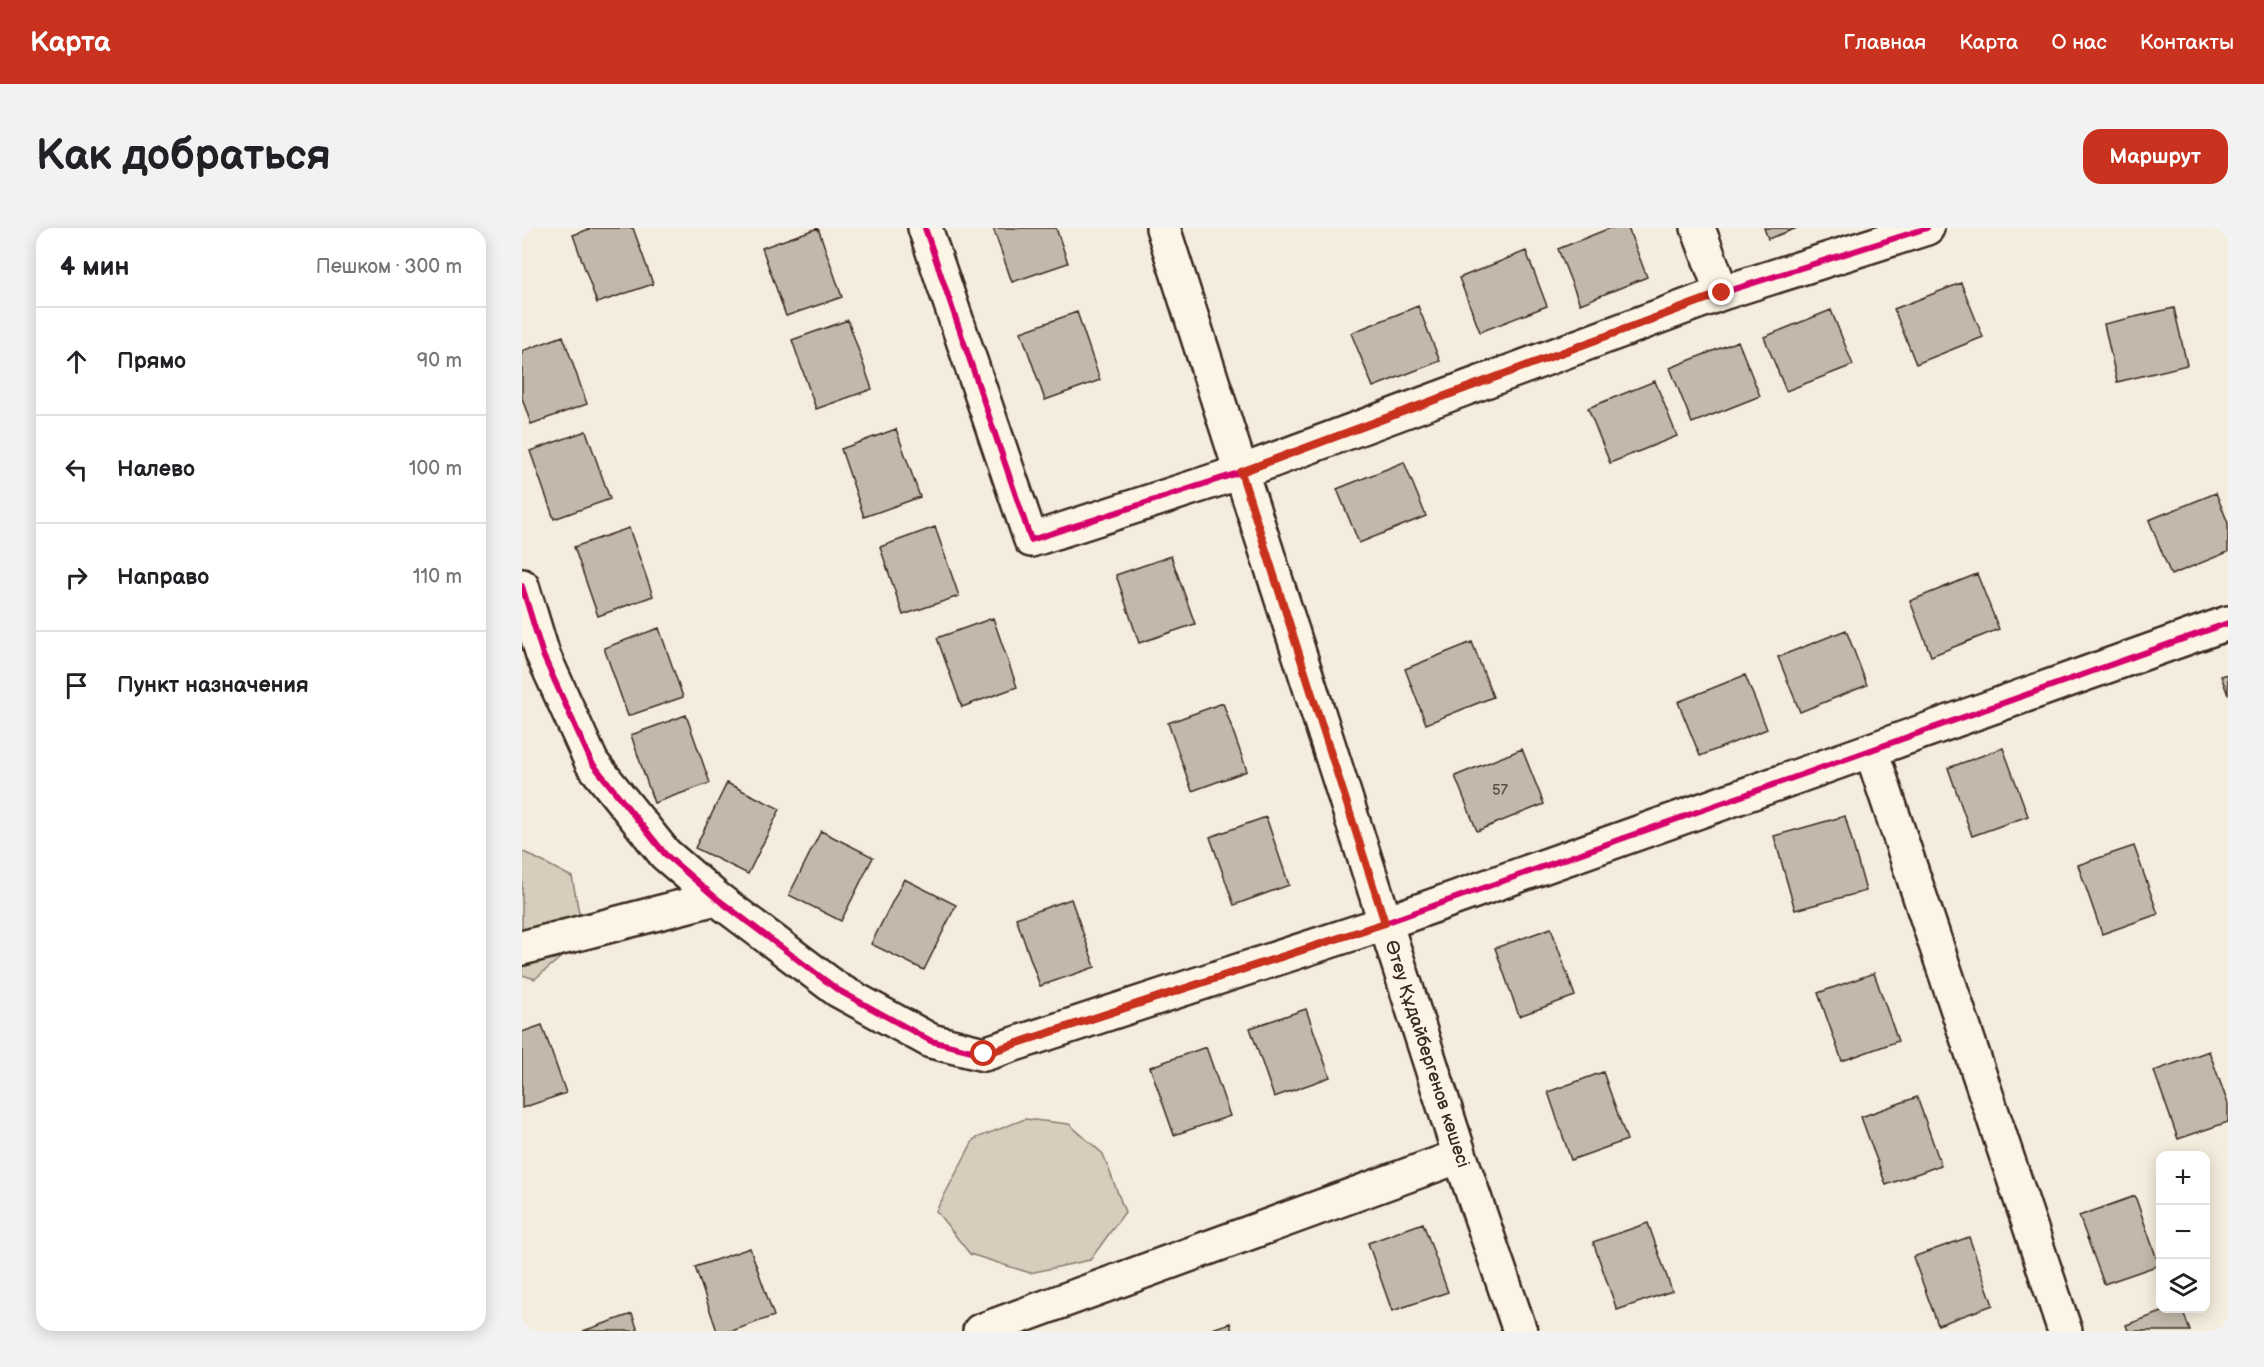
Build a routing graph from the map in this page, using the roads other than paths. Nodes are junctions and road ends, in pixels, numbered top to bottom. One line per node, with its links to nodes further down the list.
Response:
1 (925, 228): 6 (street)
2 (1163, 228): 6 (street, Өтеу Құдайбергенов көшесі)
3 (1698, 228): 5 (street)
4 (1927, 228): 5 (street)
5 (1722, 293): 6 (street)
6 (1241, 472): 11 (street, Өтеу Құдайбергенов көшесі)
7 (522, 586): 10 (street)
8 (2228, 623): 9 (street)
9 (1871, 750): 11 (street); 16 (street)
10 (716, 898): 11 (street); 12 (street)
11 (1385, 923): 13 (street, Өтеу Құдайбергенов көшесі)
12 (522, 948)
13 (1460, 1156): 14 (street); 15 (street, Өтеу Құдайбергенов көшесі)
14 (980, 1331)
15 (1520, 1331)
16 (2065, 1331)

